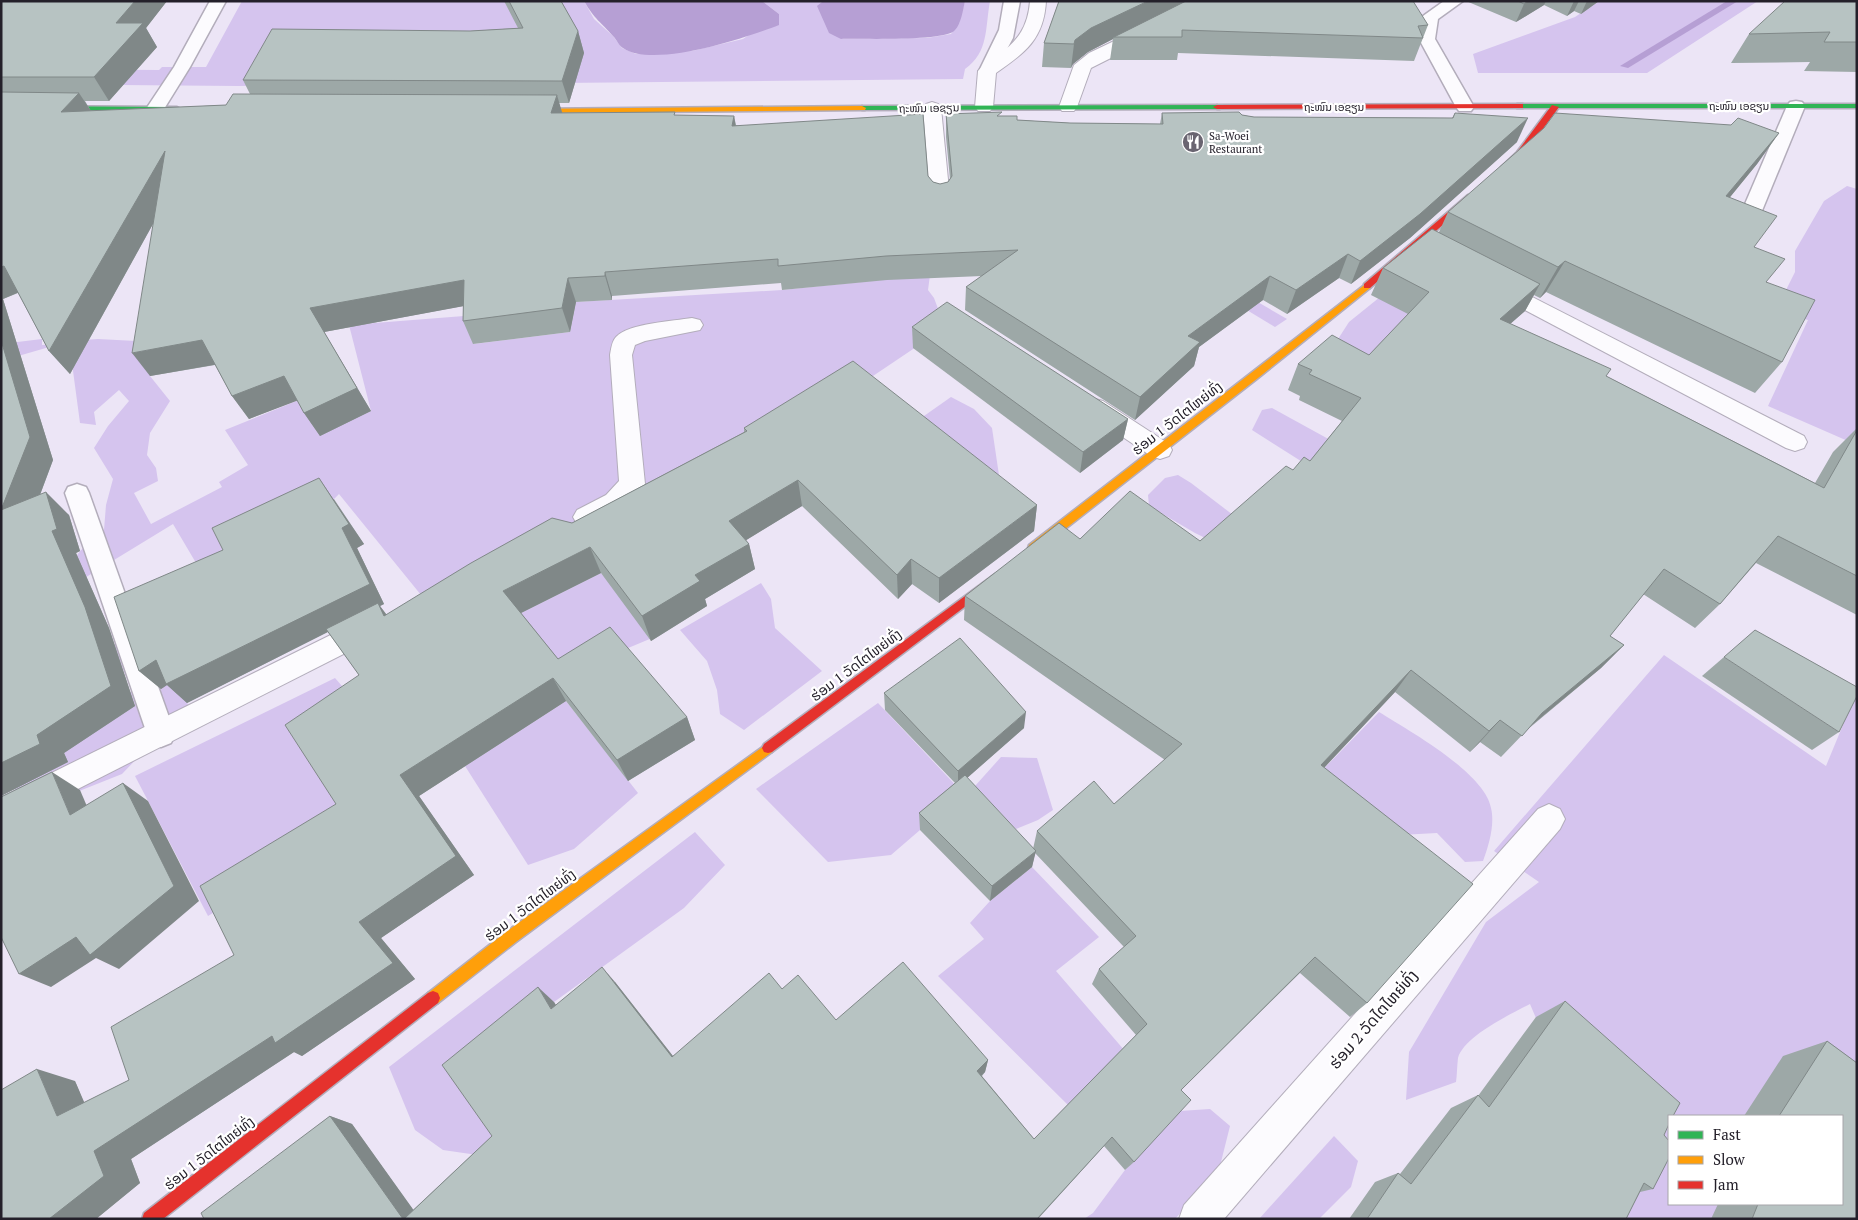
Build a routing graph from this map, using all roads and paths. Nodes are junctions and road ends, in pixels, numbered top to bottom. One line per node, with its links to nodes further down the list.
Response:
1 (218, 1): 15 (lane)
2 (1012, 1): 6 (lane)
3 (1038, 1): 6 (street)
4 (1212, 1): 10 (street)
5 (1455, 1): 11 (lane)
6 (987, 71): 14 (street)
7 (1554, 106): 8 (main road, ຖະໜົນ ເອຊຽນ); 11 (main road, ຖະໜົນ ເອຊຽນ); 18 (main road)
8 (1796, 106): 9 (main road, ຖະໜົນ ເອຊຽນ); 21 (lane)
9 (1857, 106)
10 (1068, 107): 11 (main road, ຖະໜົນ ເອຊຽນ); 14 (main road, ຖະໜົນ ເອຊຽນ)
11 (1465, 107)
12 (1, 108): 15 (main road)
13 (932, 108): 14 (main road, ຖະໜົນ ເອຊຽນ); 17 (main road, ຖະໜົນ ເອຊຽນ); 20 (street)
14 (984, 108)
15 (155, 109): 16 (main road)
16 (184, 109)
17 (512, 111)
18 (1498, 174)
19 (1484, 186): 26 (main road, ຮ່ອມ 1 ວັດໄຕໄຫຍ່ທົ່ງ)
20 (940, 200)
21 (1749, 218)
22 (1480, 276): 25 (street)
23 (692, 325): 28 (street)
24 (1077, 396): 26 (street)
25 (1795, 442)
26 (1160, 450): 29 (main road, ຮ່ອມ 1 ວັດໄຕໄຫຍ່ທົ່ງ)
27 (77, 493): 32 (lane)
28 (563, 529)
29 (1020, 558)
30 (1004, 570): 35 (main road, ຮ່ອມ 1 ວັດໄຕໄຫຍ່ທົ່ງ)
31 (388, 618): 32 (street)
32 (161, 734): 33 (street)
33 (1, 814)
34 (1549, 819): 36 (street, ຮ່ອມ 2 ວັດໄຕໄຫຍ່ທົ່ງ)
35 (150, 1219)
36 (1198, 1219)

